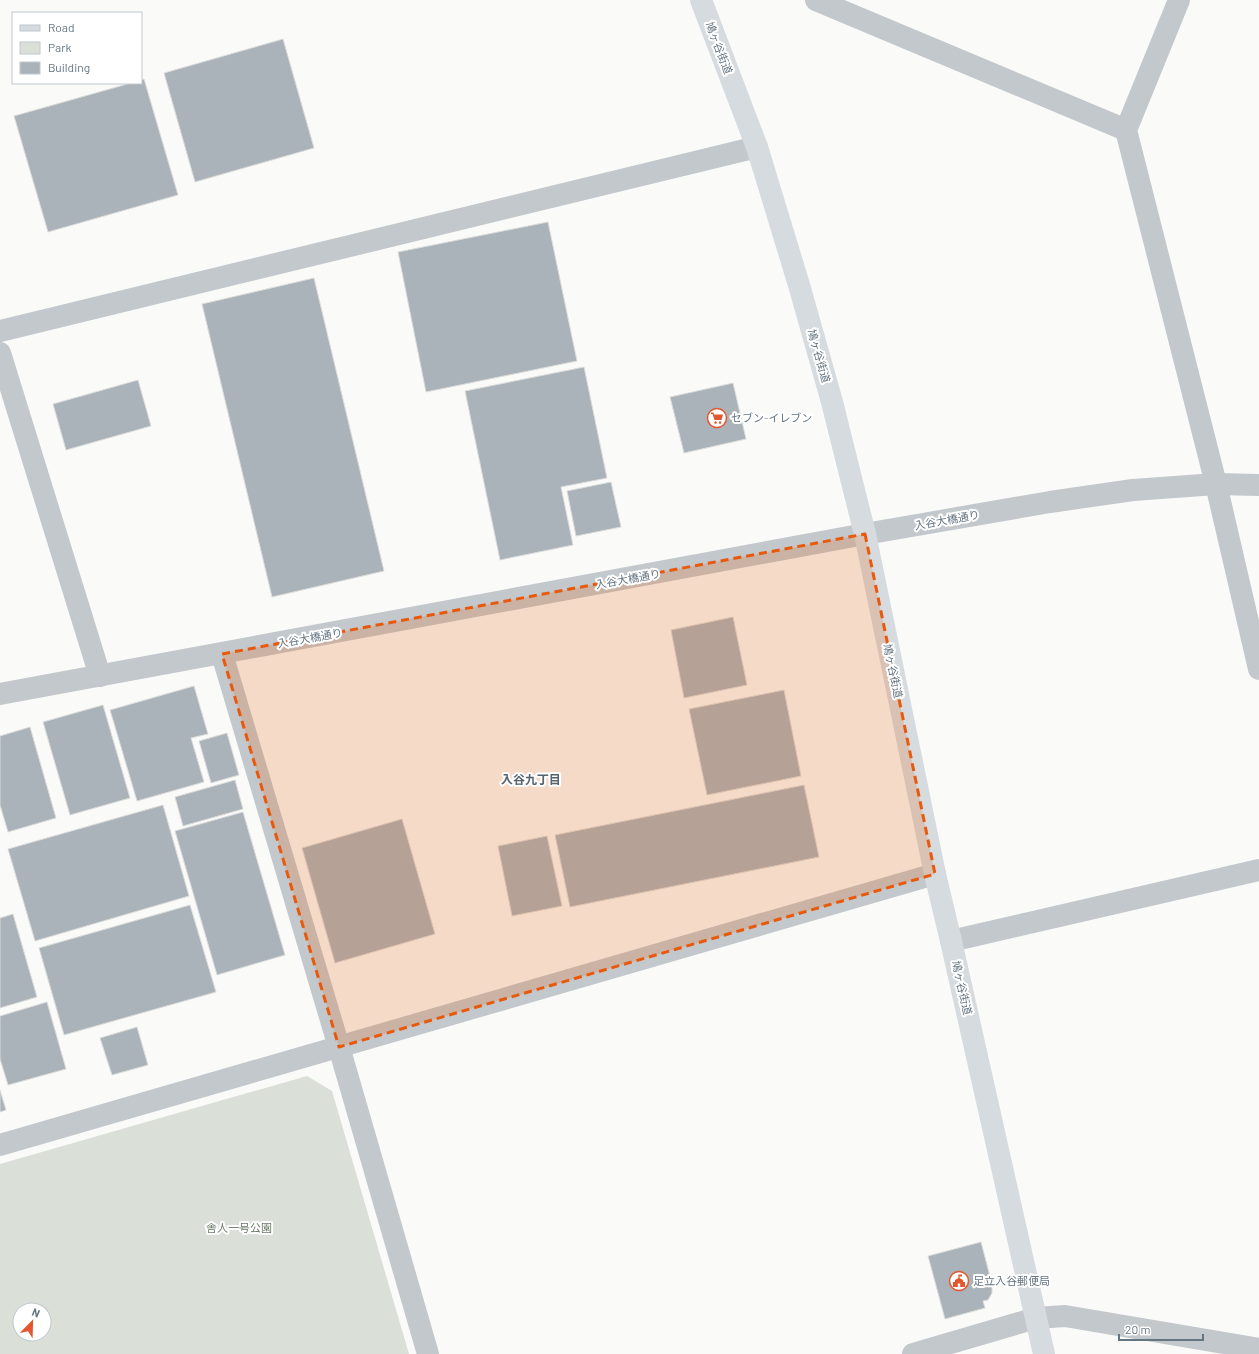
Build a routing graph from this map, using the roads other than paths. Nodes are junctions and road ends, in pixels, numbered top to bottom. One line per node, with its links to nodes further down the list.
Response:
1 (701, 0): 5 (main road, 鳩ヶ谷街道)
2 (816, 0): 4 (street)
3 (1179, 0): 4 (street)
4 (1126, 130): 8 (street)
5 (757, 147): 6 (street); 10 (main road, 鳩ヶ谷街道)
6 (0, 331)
7 (0, 353): 13 (street)
8 (1216, 484): 9 (street, 入谷大橋通り); 10 (street, 入谷大橋通り); 12 (street)
9 (1259, 485)
10 (865, 534): 11 (street, 入谷大橋通り); 16 (main road, 鳩ヶ谷街道)
11 (222, 654): 13 (street, 入谷大橋通り); 18 (street)
12 (1259, 669)
13 (100, 676): 14 (street, 入谷大橋通り)
14 (0, 694)
15 (1259, 870): 17 (street)
16 (935, 874): 17 (main road, 鳩ヶ谷街道); 18 (street)
17 (951, 941): 20 (main road, 鳩ヶ谷街道)
18 (339, 1047): 19 (street); 22 (street)
19 (0, 1145)
20 (1036, 1318): 21 (street); 23 (street); 24 (main road, 鳩ヶ谷街道)
21 (1259, 1349)
22 (428, 1354)
23 (913, 1354)
24 (1044, 1354)

